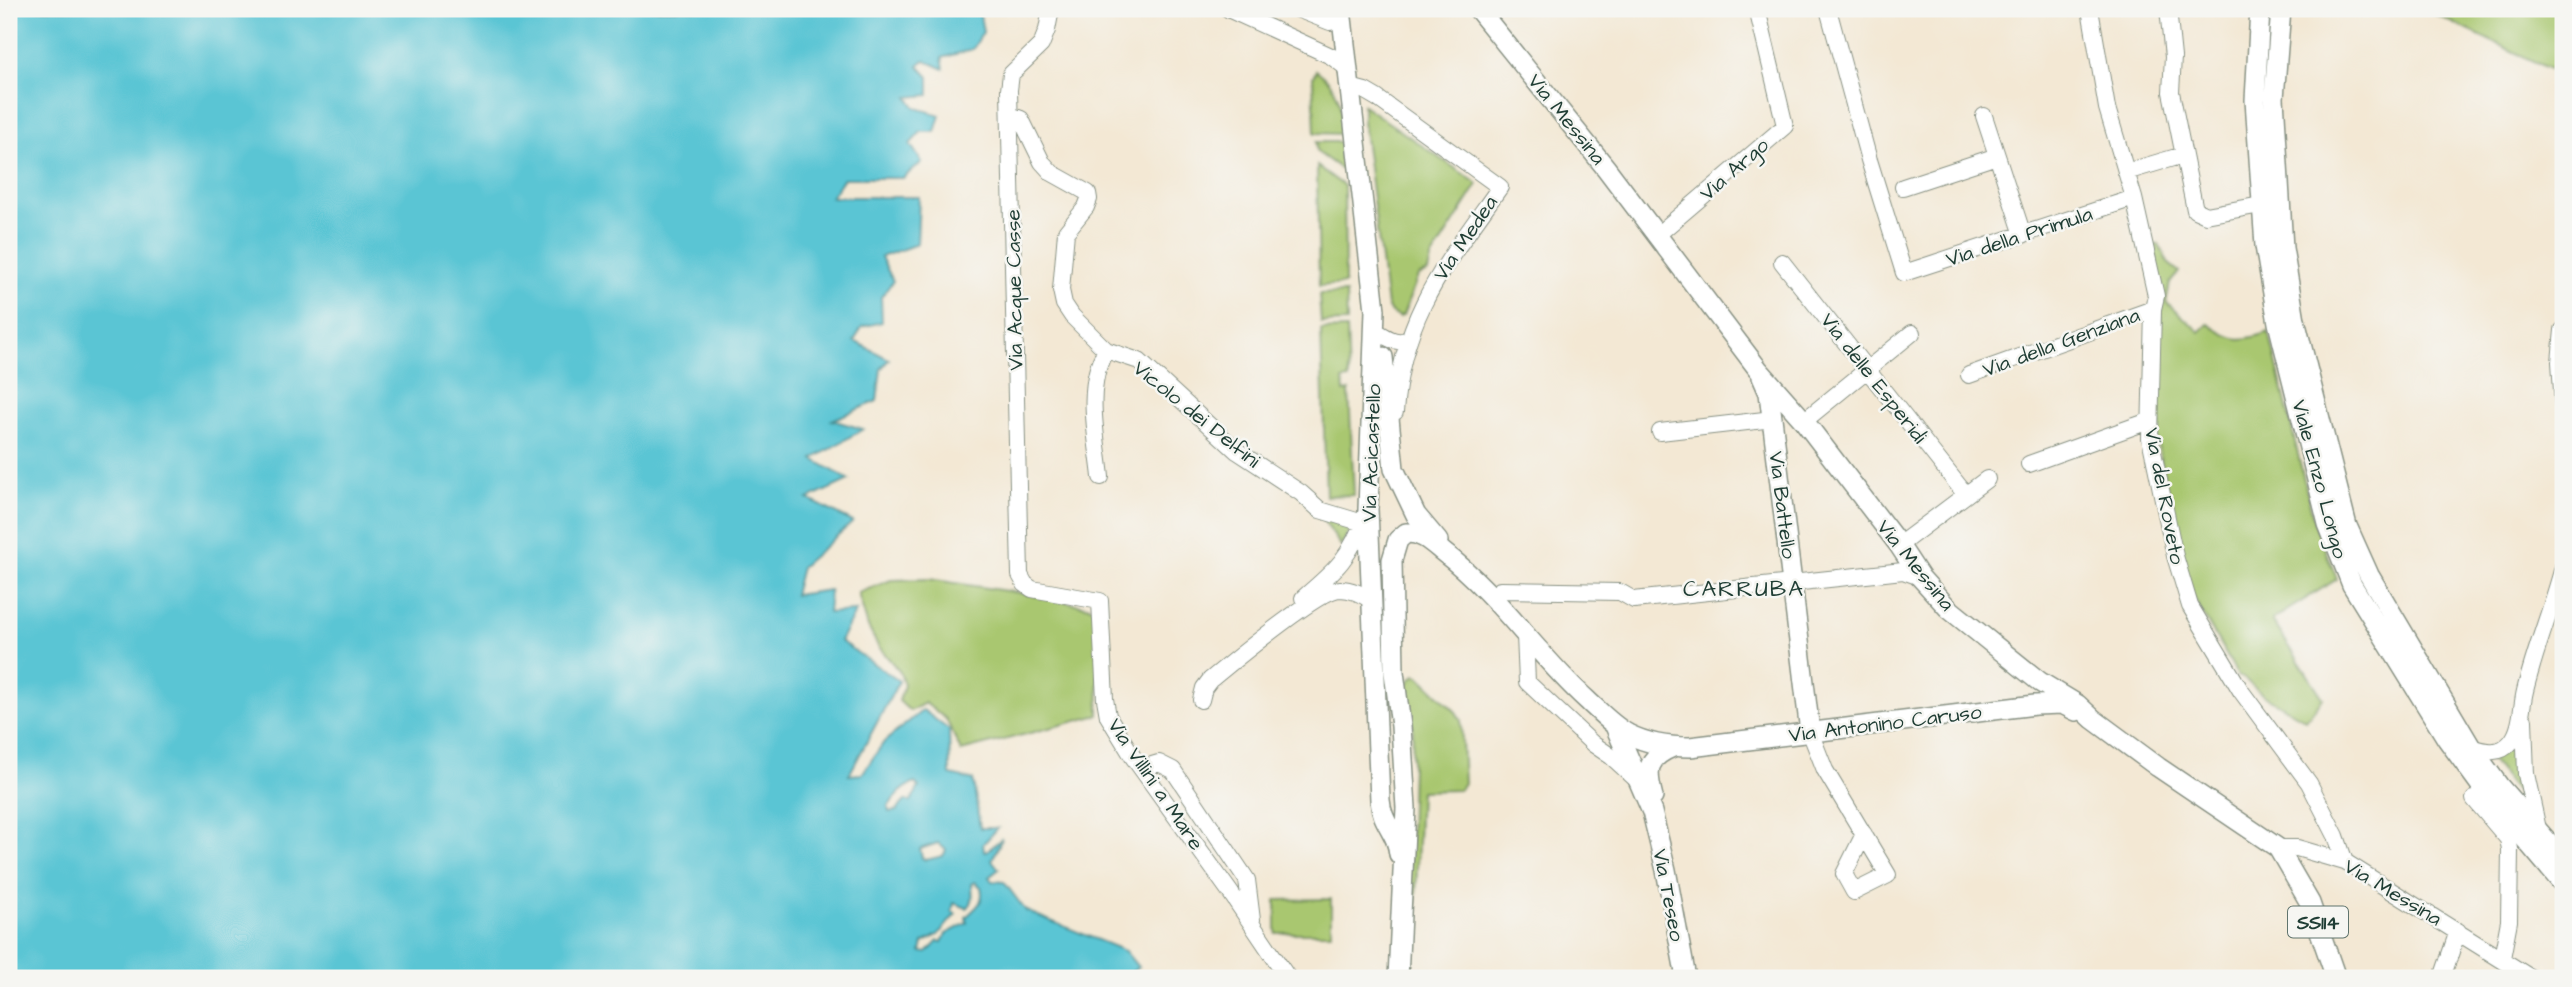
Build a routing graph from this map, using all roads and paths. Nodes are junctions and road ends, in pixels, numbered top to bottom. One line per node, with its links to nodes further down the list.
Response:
1 (1051, 9): 13 (street, Via Acque Casse)
2 (1228, 9): 12 (street)
3 (1297, 9): 11 (street)
4 (1478, 9): 22 (main road, Via Messina)
5 (1757, 9): 22 (street, Via Argo)
6 (1828, 9): 21 (street, Via della Primula)
7 (2090, 9): 17 (street, Via del Roveto)
8 (2168, 9): 15 (street)
9 (2260, 9): 20 (main road, Viale Enzo Longo)
10 (2281, 9): 63 (main road, Viale Enzo Longo)
11 (1341, 12): 12 (main road, Via Acicastello)
12 (1349, 77): 25 (main road, Via Acicastello); 29 (street, Via Medea)
13 (1010, 115): 30 (street, Vicolo dei Delfini); 50 (street, Via Acque Casse)
14 (1984, 116): 16 (street)
15 (2183, 155): 17 (street); 20 (street)
16 (1997, 156): 18 (street); 21 (street)
17 (2126, 172): 19 (street, Via del Roveto)
18 (1903, 187)
19 (2134, 198): 21 (street, Via della Primula); 24 (street, Via del Roveto)
20 (2261, 205): 75 (main road, Viale Enzo Longo)
21 (2023, 235)
22 (1656, 236): 31 (main road, Via Messina)
23 (1782, 262): 32 (street, Via delle Esperidi)
24 (2153, 309): 33 (street, Via della Genziana); 37 (street, Via del Roveto)
25 (1376, 310): 28 (main road); 44 (main road, Via Acicastello)
26 (2563, 330): 34 (street)
27 (1912, 333): 32 (street)
28 (1381, 334): 29 (street); 39 (main road)
29 (1407, 340): 39 (street)
30 (1106, 351): 41 (street); 44 (street, Vicolo dei Delfini)
31 (1758, 369): 35 (main road, Via Battello); 36 (main road, Via Messina)
32 (1867, 369): 36 (street); 43 (street, Via delle Esperidi)
33 (1969, 375)
34 (2563, 406)
35 (1773, 419): 38 (street); 49 (main road, Via Battello)
36 (1804, 421): 45 (main road, Via Messina)
37 (2149, 421): 40 (street); 74 (street, Via del Roveto)
38 (1660, 432)
39 (1392, 453): 46 (main road)
40 (2028, 464)
41 (1101, 477)
42 (1987, 479): 43 (street)
43 (1966, 495): 45 (street)
44 (1365, 516): 52 (main road, Via Acicastello); 53 (street)
45 (1899, 545): 48 (main road, Via Messina)
46 (1454, 561): 51 (main road); 64 (main road, Via Acicastello)
47 (2563, 567): 56 (street)
48 (1911, 574): 49 (street); 55 (main road, Via Messina)
49 (1793, 583): 51 (street); 61 (main road, Via Battello)
50 (1025, 584): 65 (street, Via Villini a Mare)
51 (1493, 598): 54 (main road)
52 (1371, 600): 53 (street); 69 (main road, Via Acicastello)
53 (1278, 625): 57 (street)
54 (1525, 635): 60 (main road); 66 (street)
55 (2040, 682): 58 (main road); 59 (main road, Via Messina)
56 (2524, 691): 63 (street); 70 (street)
57 (1201, 700)
58 (2035, 705): 59 (main road, Via Antonino Caruso); 61 (main road, Via Antonino Caruso)
59 (2093, 719): 72 (main road, Via Messina)
60 (1615, 726): 62 (main road); 66 (main road)
61 (1810, 732): 62 (main road, Via Antonino Caruso); 71 (street, Via Battello)
62 (1673, 747): 68 (main road)
63 (2471, 747): 70 (main road, Viale Enzo Longo)
64 (1402, 758): 69 (main road); 76 (main road, Via Acicastello)
65 (1142, 768): 77 (street, Via Villini a Mare); 77 (street)
66 (1637, 779): 68 (main road)
67 (2474, 799): 79 (street)
68 (1652, 812): 82 (main road, Via Teseo)
69 (1383, 820): 76 (main road, Via Acicastello)
70 (2539, 832): 73 (main road, Viale Enzo Longo)
71 (1864, 834): 71 (street, Via Battello)
72 (2278, 848): 74 (street, Via Messina); 83 (main road, SS114)
73 (2563, 859)
74 (2346, 862): 78 (street, Via Messina)
75 (2563, 884)
76 (1402, 893): 81 (main road, Via Acicastello)
77 (1252, 926): 80 (street, Via Villini a Mare)
78 (2458, 931): 79 (street, Via Messina); 84 (street)
79 (2502, 958): 85 (street, Via Messina)
80 (1288, 978)
81 (1398, 978)
82 (1686, 978)
83 (2336, 978)
84 (2442, 978)
85 (2531, 978)

